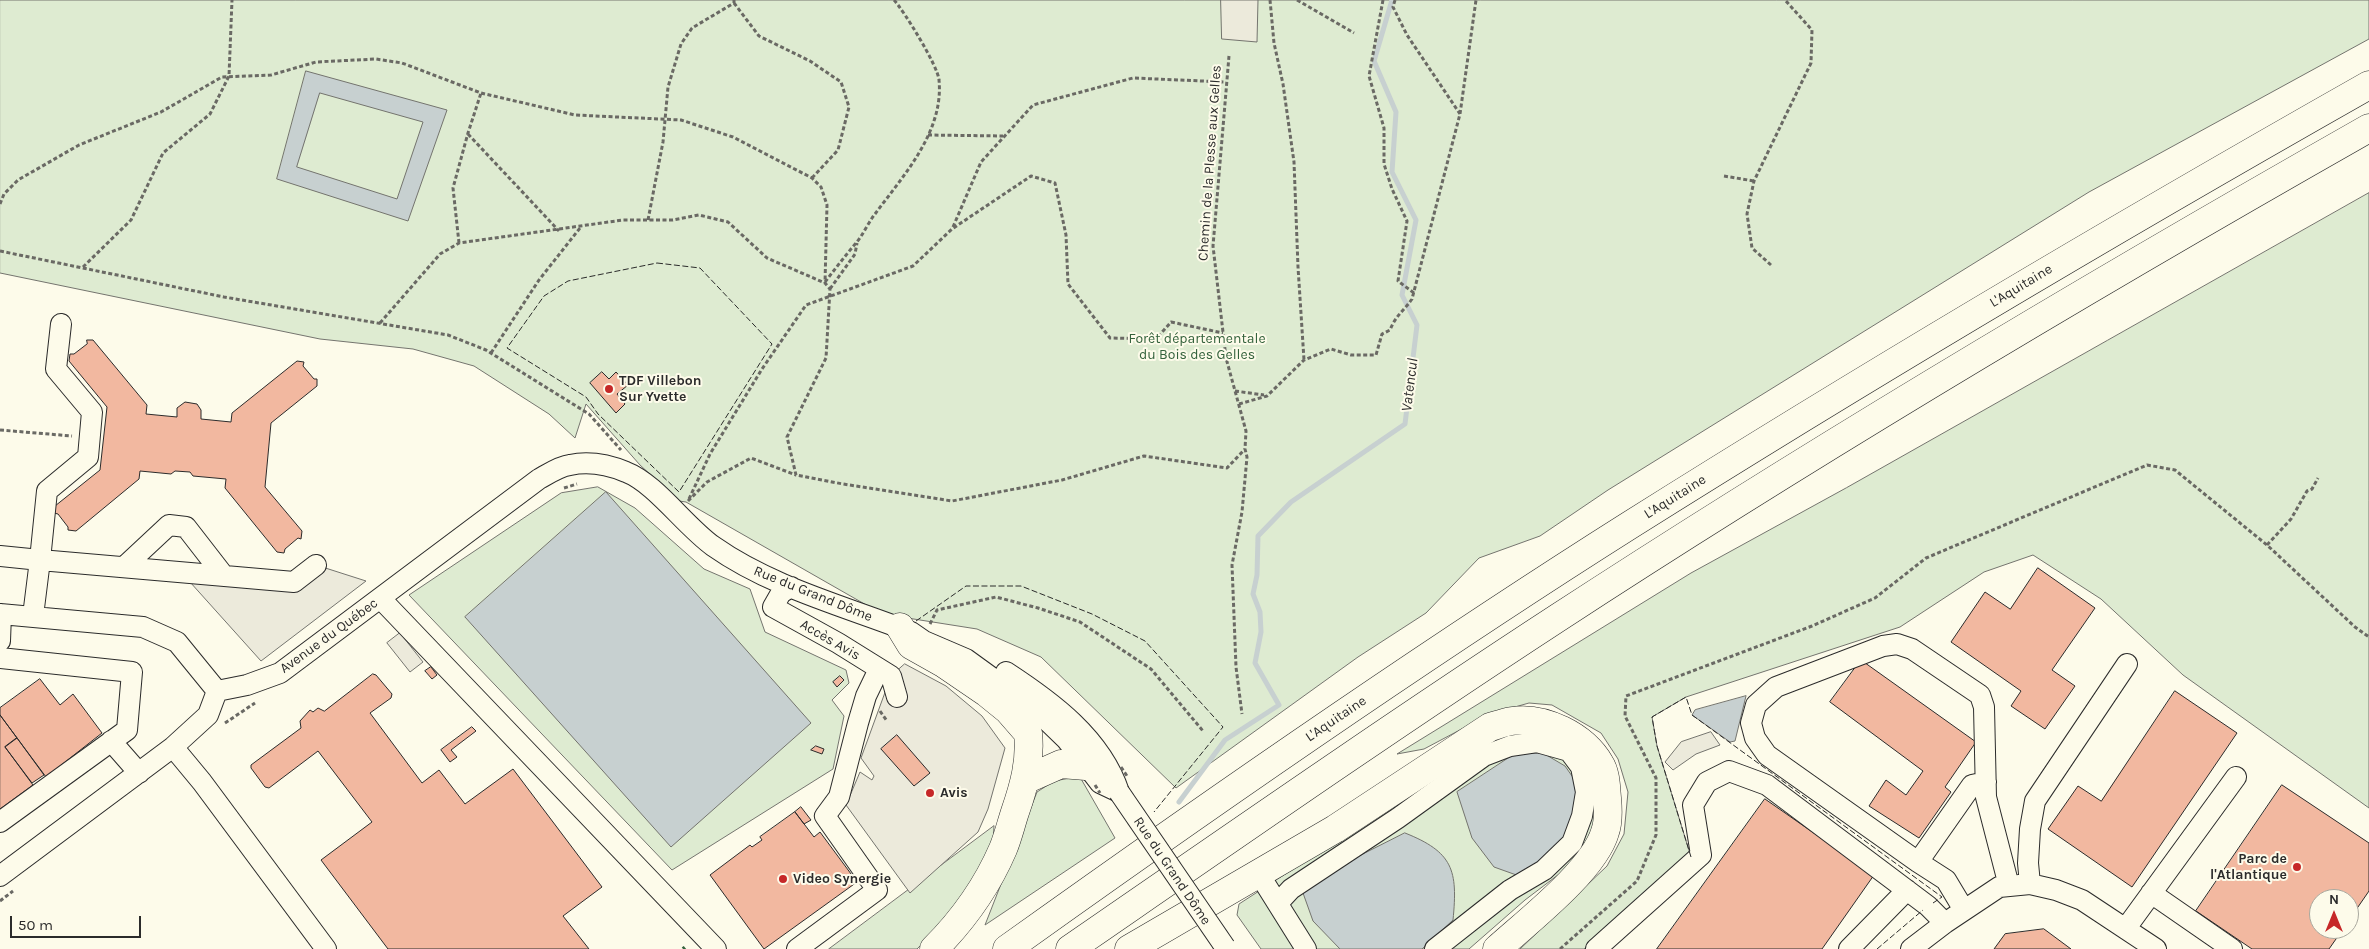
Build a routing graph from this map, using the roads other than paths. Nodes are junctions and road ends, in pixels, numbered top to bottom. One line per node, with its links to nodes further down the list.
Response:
1 (2369, 85): 46 (highway, L'Aquitaine)
2 (2369, 128): 47 (highway)
3 (61, 324): 6 (street)
4 (599, 464): 10 (street, Rue du Grand Dôme); 11 (street, Avenue du Québec)
5 (0, 556): 6 (street)
6 (40, 560): 8 (street); 13 (street)
7 (316, 565): 9 (street)
8 (124, 567): 9 (street); 9 (street)
9 (224, 576)
10 (791, 587): 14 (street, Rue du Grand Dôme); 18 (street, Accès Avis)
11 (381, 599): 19 (street, Avenue du Québec); 43 (street)
12 (1, 614): 13 (street); 15 (street)
13 (33, 616): 19 (street)
14 (912, 630): 25 (street, Rue du Grand Dôme); 25 (street, Rue du Grand Dôme); 26 (highway)
15 (0, 641)
16 (0, 658): 21 (street)
17 (2127, 664): 32 (street)
18 (879, 669): 20 (street, Accès Avis); 44 (street)
19 (218, 691): 22 (street)
20 (897, 697)
21 (111, 741): 23 (street); 28 (street)
22 (172, 747): 23 (street); 42 (street)
23 (139, 773): 31 (street)
24 (2236, 777): 35 (street)
25 (1105, 779): 26 (highway); 41 (street, Rue du Grand Dôme, bridge)
26 (1025, 780): 45 (highway)
27 (1986, 782): 29 (street); 29 (street); 33 (street)
28 (0, 822)
29 (1918, 862): 37 (street)
30 (1259, 874): 36 (street); 48 (highway); 51 (highway)
31 (0, 876)
32 (2030, 884): 33 (street); 39 (street)
33 (2009, 886): 37 (street)
34 (1907, 890): 38 (street); 40 (street); 52 (street)
35 (2151, 894): 39 (street); 55 (street)
36 (1278, 903): 49 (street); 50 (street)
37 (1964, 910): 38 (street)
38 (1945, 923): 53 (street)
39 (2126, 928): 54 (street)
40 (1859, 946)
41 (1225, 948)
42 (326, 949)
43 (715, 949)
44 (797, 949)
45 (934, 949)
46 (1007, 949)
47 (1070, 949)
48 (1129, 949)
49 (1306, 949)
50 (1435, 949)
51 (1498, 949)
52 (1596, 949)
53 (1911, 949)
54 (2156, 949)
55 (2232, 949)

